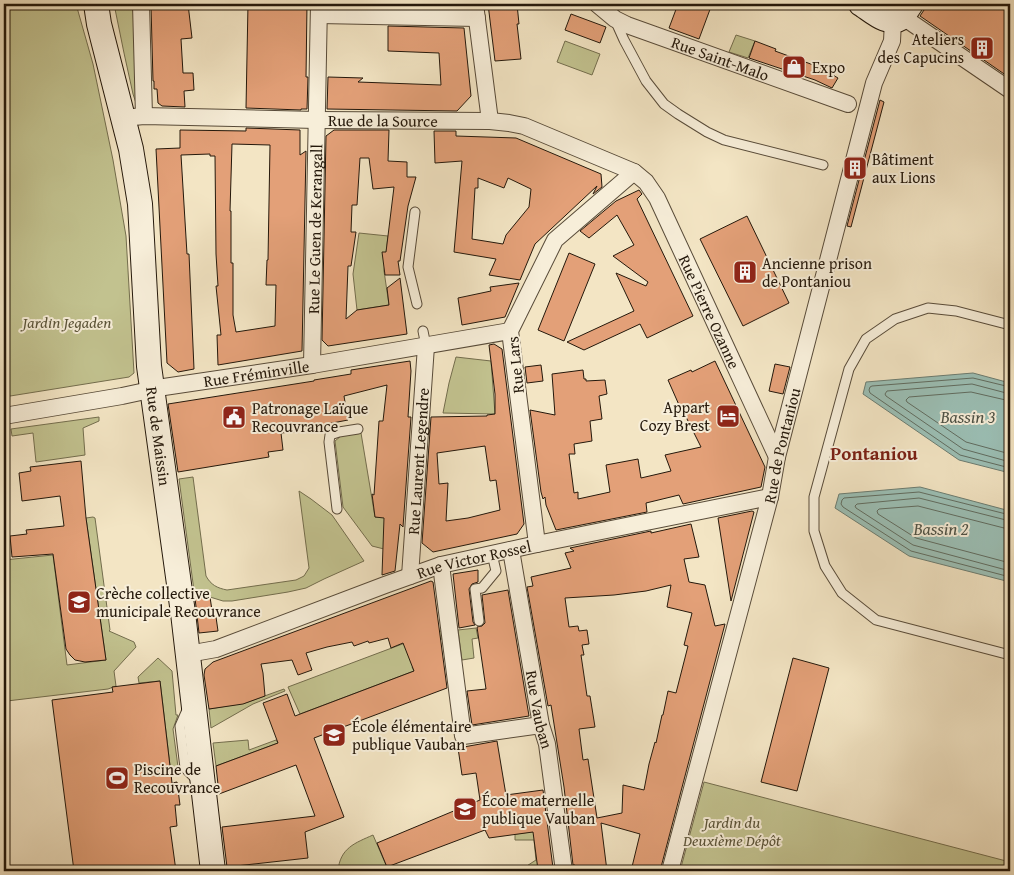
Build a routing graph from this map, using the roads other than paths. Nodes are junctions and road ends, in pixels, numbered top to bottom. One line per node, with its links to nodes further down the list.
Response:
1 (96, 4): 11 (street, Rue de Maissin)
2 (141, 4): 11 (street)
3 (597, 4): 7 (street, Rue Saint-Malo)
4 (862, 4): 8 (street)
5 (319, 9): 6 (street); 12 (street, Rue Le Guen de Kerangall)
6 (476, 11): 13 (street)
7 (615, 19): 10 (street, Rue Saint-Malo); 14 (lane)
8 (907, 21): 9 (street); 25 (street, Rue de Pontaniou)
9 (1010, 90)
10 (848, 104)
11 (133, 117): 12 (street, Rue de la Source); 22 (street, Rue de Maissin)
12 (316, 120): 13 (street, Rue de la Source); 21 (street, Rue Le Guen de Kerangall)
13 (490, 121): 15 (street, Rue de la Source)
14 (823, 165)
15 (634, 172): 19 (street, Rue Lars); 25 (street, Rue Pierre Ozanne)
16 (415, 212): 17 (lane)
17 (417, 304)
18 (1010, 325): 35 (lane)
19 (510, 331): 20 (street, Rue Fréminville); 28 (street, Rue Lars)
20 (424, 339): 21 (street, Rue Fréminville); 32 (street, Rue Laurent Legendre)
21 (312, 365): 22 (street, Rue Fréminville)
22 (152, 390): 23 (street, Rue Fréminville); 34 (street, Rue de Maissin)
23 (4, 416)
24 (358, 429): 27 (lane)
25 (777, 457): 26 (street, Rue de Pontaniou)
26 (770, 497): 28 (street, Rue Victor Rossel); 39 (street, Rue de Pontaniou)
27 (337, 509)
28 (538, 544): 29 (street, Rue Victor Rossel)
29 (511, 550): 30 (street, Rue Victor Rossel); 36 (street, Rue Vauban)
30 (492, 554): 31 (street, Rue Victor Rossel); 33 (lane)
31 (441, 565): 32 (street, Rue Victor Rossel); 36 (street)
32 (410, 576): 34 (street, Rue Victor Rossel)
33 (479, 621)
34 (188, 654): 37 (street, Rue de Maissin)
35 (1010, 655)
36 (541, 726): 38 (street, Rue Vauban)
37 (213, 871)
38 (564, 871)
39 (670, 871)

